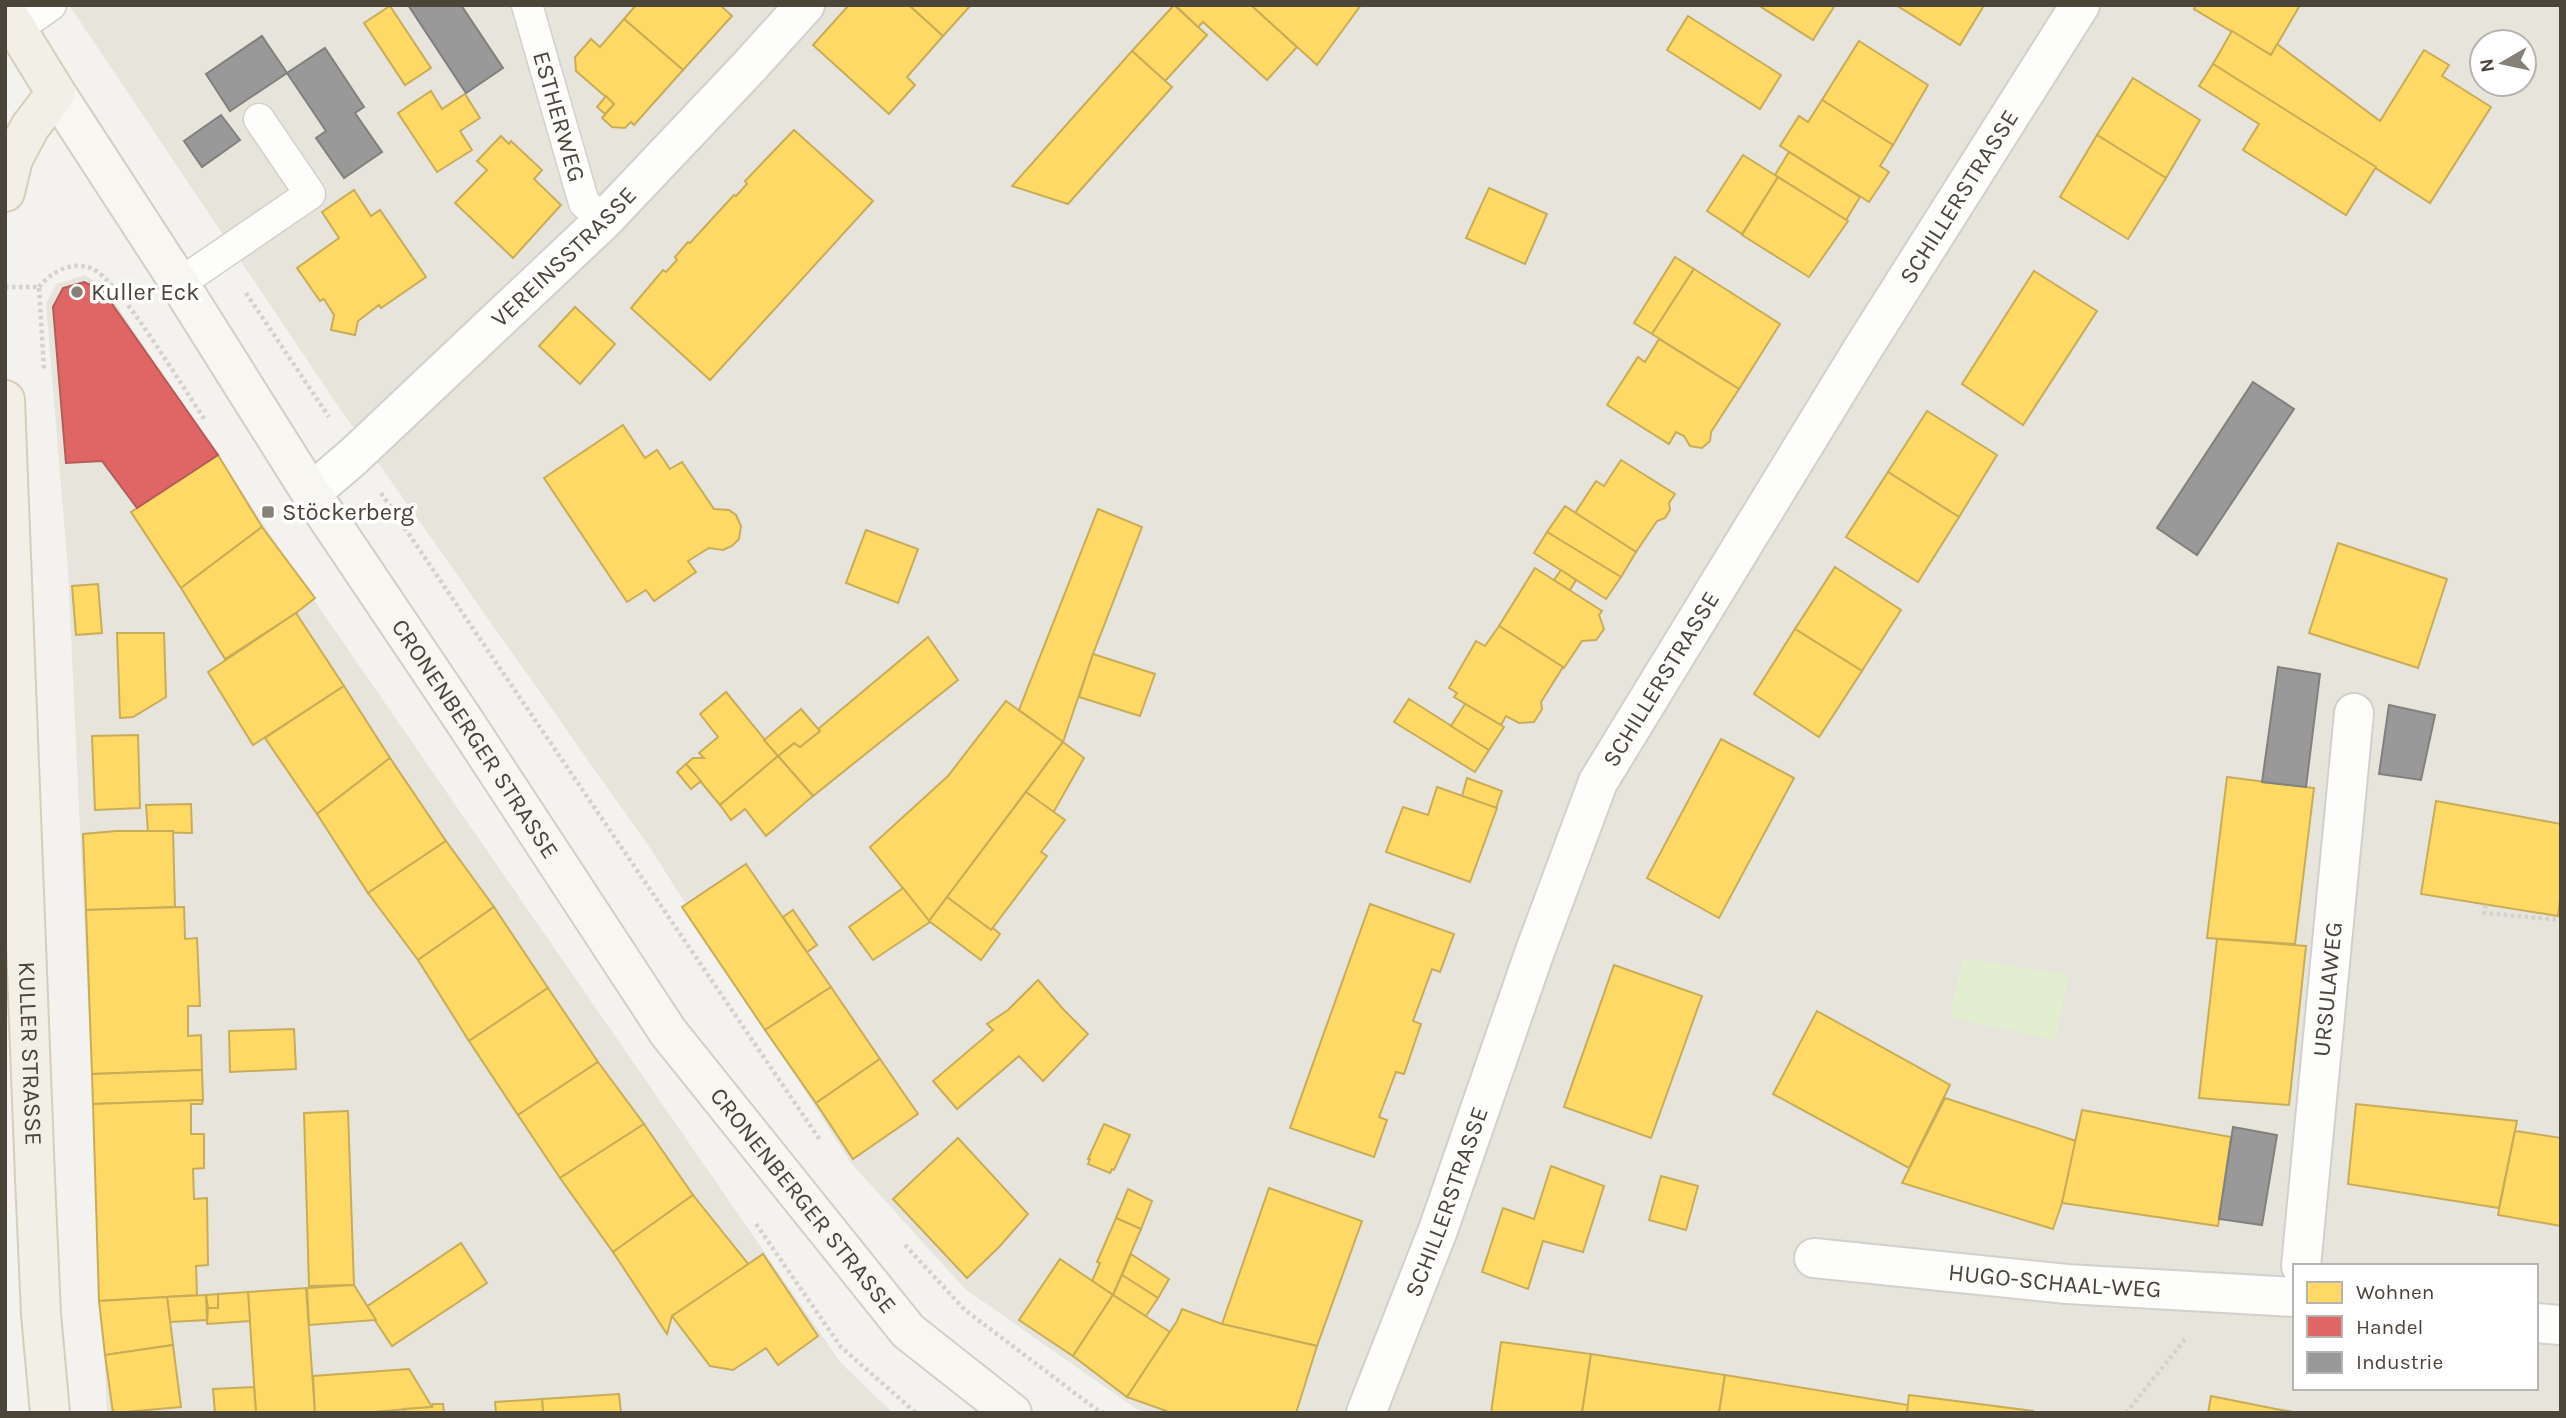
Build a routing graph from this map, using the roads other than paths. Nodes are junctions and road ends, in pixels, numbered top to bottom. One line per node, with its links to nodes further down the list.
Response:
1 (51, 5): 5 (lane)
2 (527, 5): 9 (lane, ESTHERWEG)
3 (805, 5): 9 (street, VEREINSSTRASSE)
4 (2080, 5): 22 (street, SCHILLERSTRASSE)
5 (11, 20): 6 (main road, CRONENBERGER STRASSE)
6 (56, 93): 8 (main road); 10 (main road, CRONENBERGER STRASSE)
7 (259, 120): 10 (lane)
8 (5, 192)
9 (604, 220): 12 (street, VEREINSSTRASSE)
10 (174, 274): 12 (main road, CRONENBERGER STRASSE)
11 (5, 400): 13 (main road, KULLER STRASSE)
12 (311, 493): 21 (main road, CRONENBERGER STRASSE)
13 (10, 667): 20 (main road, KULLER STRASSE)
14 (2354, 713): 16 (street, URSULAWEG)
15 (1814, 1258): 17 (street, HUGO-SCHAAL-WEG)
16 (2301, 1264)
17 (2293, 1297)
18 (2538, 1323): 19 (street)
19 (2561, 1325)
20 (50, 1413)
21 (1012, 1413)
22 (1366, 1413)

